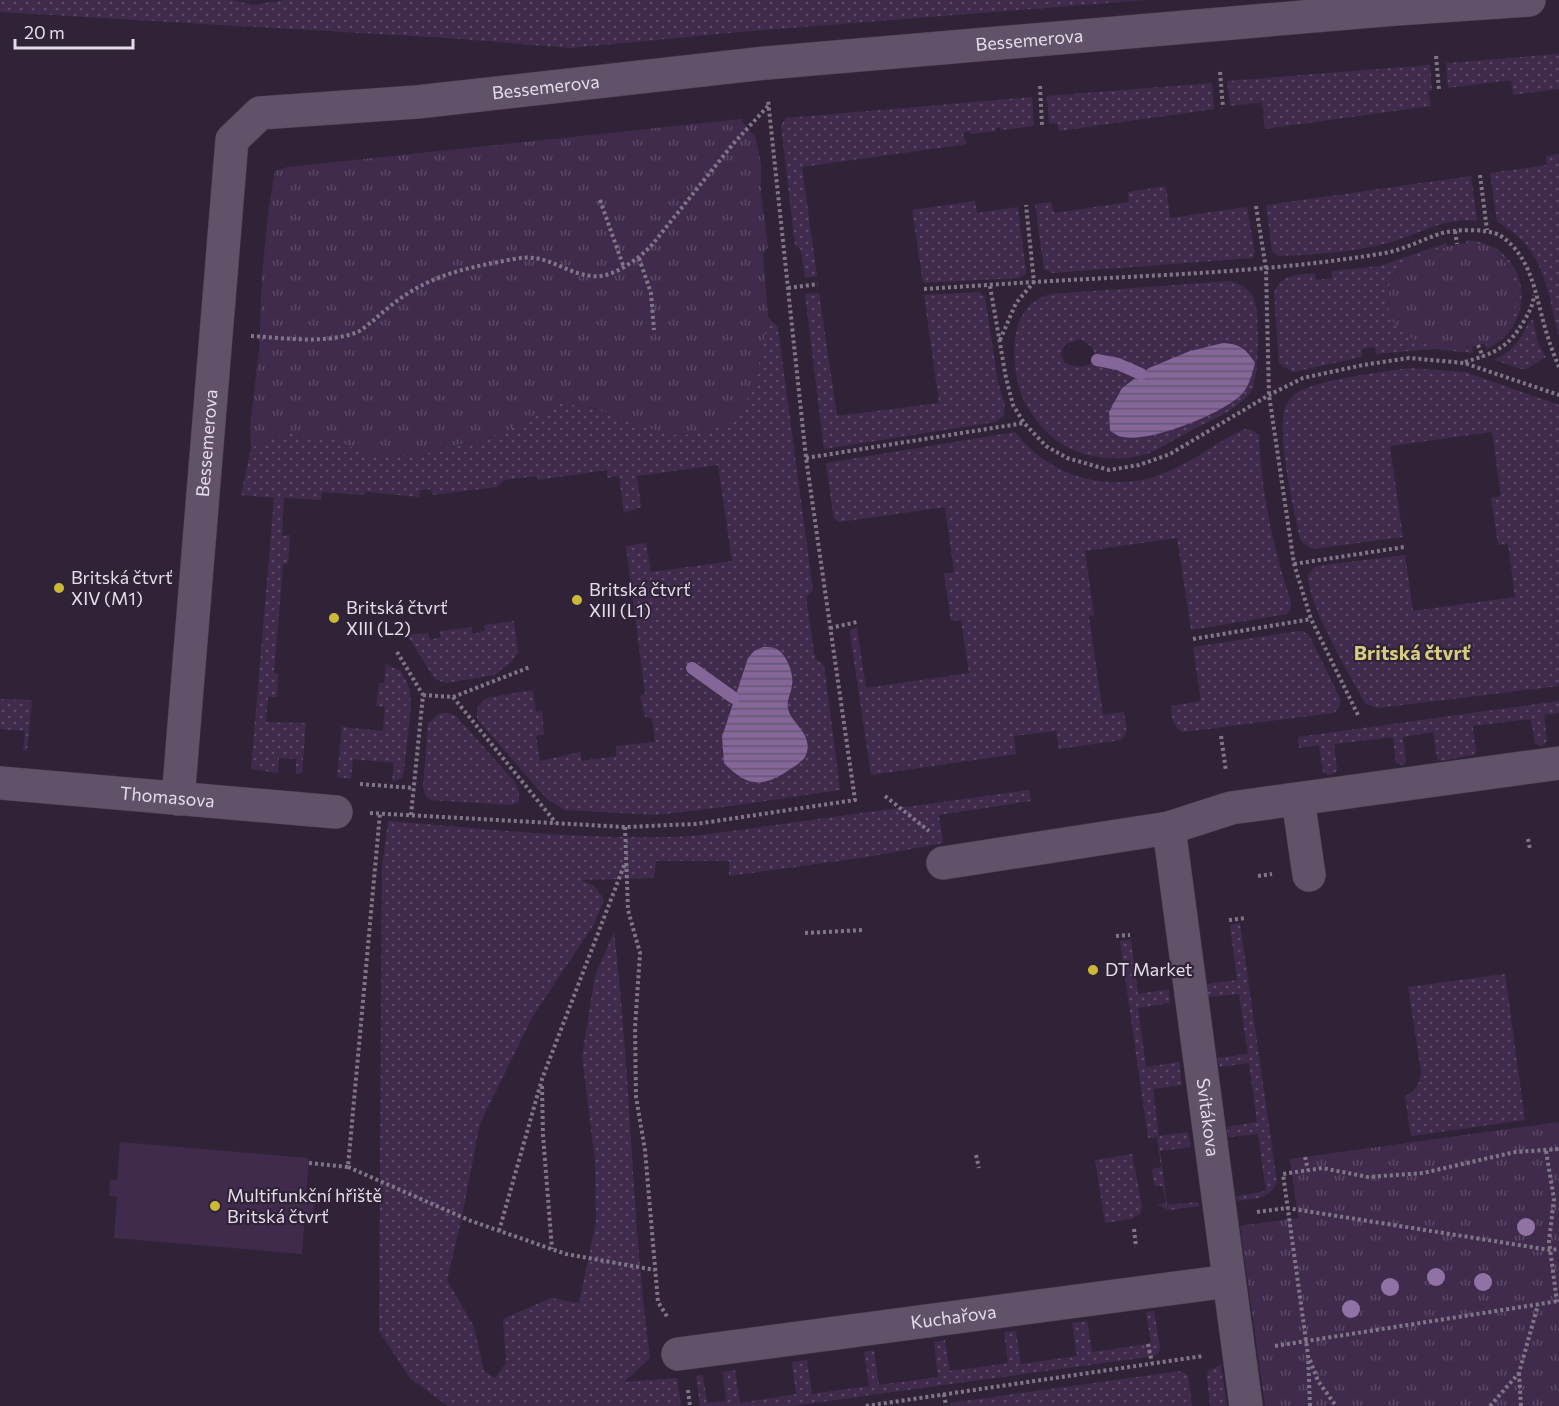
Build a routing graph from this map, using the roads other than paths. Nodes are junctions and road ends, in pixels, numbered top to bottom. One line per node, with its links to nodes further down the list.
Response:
1 (1529, 0): 5 (street, Bessemerova)
2 (1559, 763): 6 (street)
3 (0, 783): 5 (street, Thomasova)
4 (342, 797): 5 (street, Thomasova)
5 (178, 799)
6 (1298, 799): 7 (street); 9 (street)
7 (1169, 828): 8 (street); 10 (street, Svitákova)
8 (953, 861)
9 (1309, 875)
10 (1229, 1281): 11 (street, Kuchařova); 12 (street, Svitákova)
11 (676, 1340)
12 (1246, 1406)

